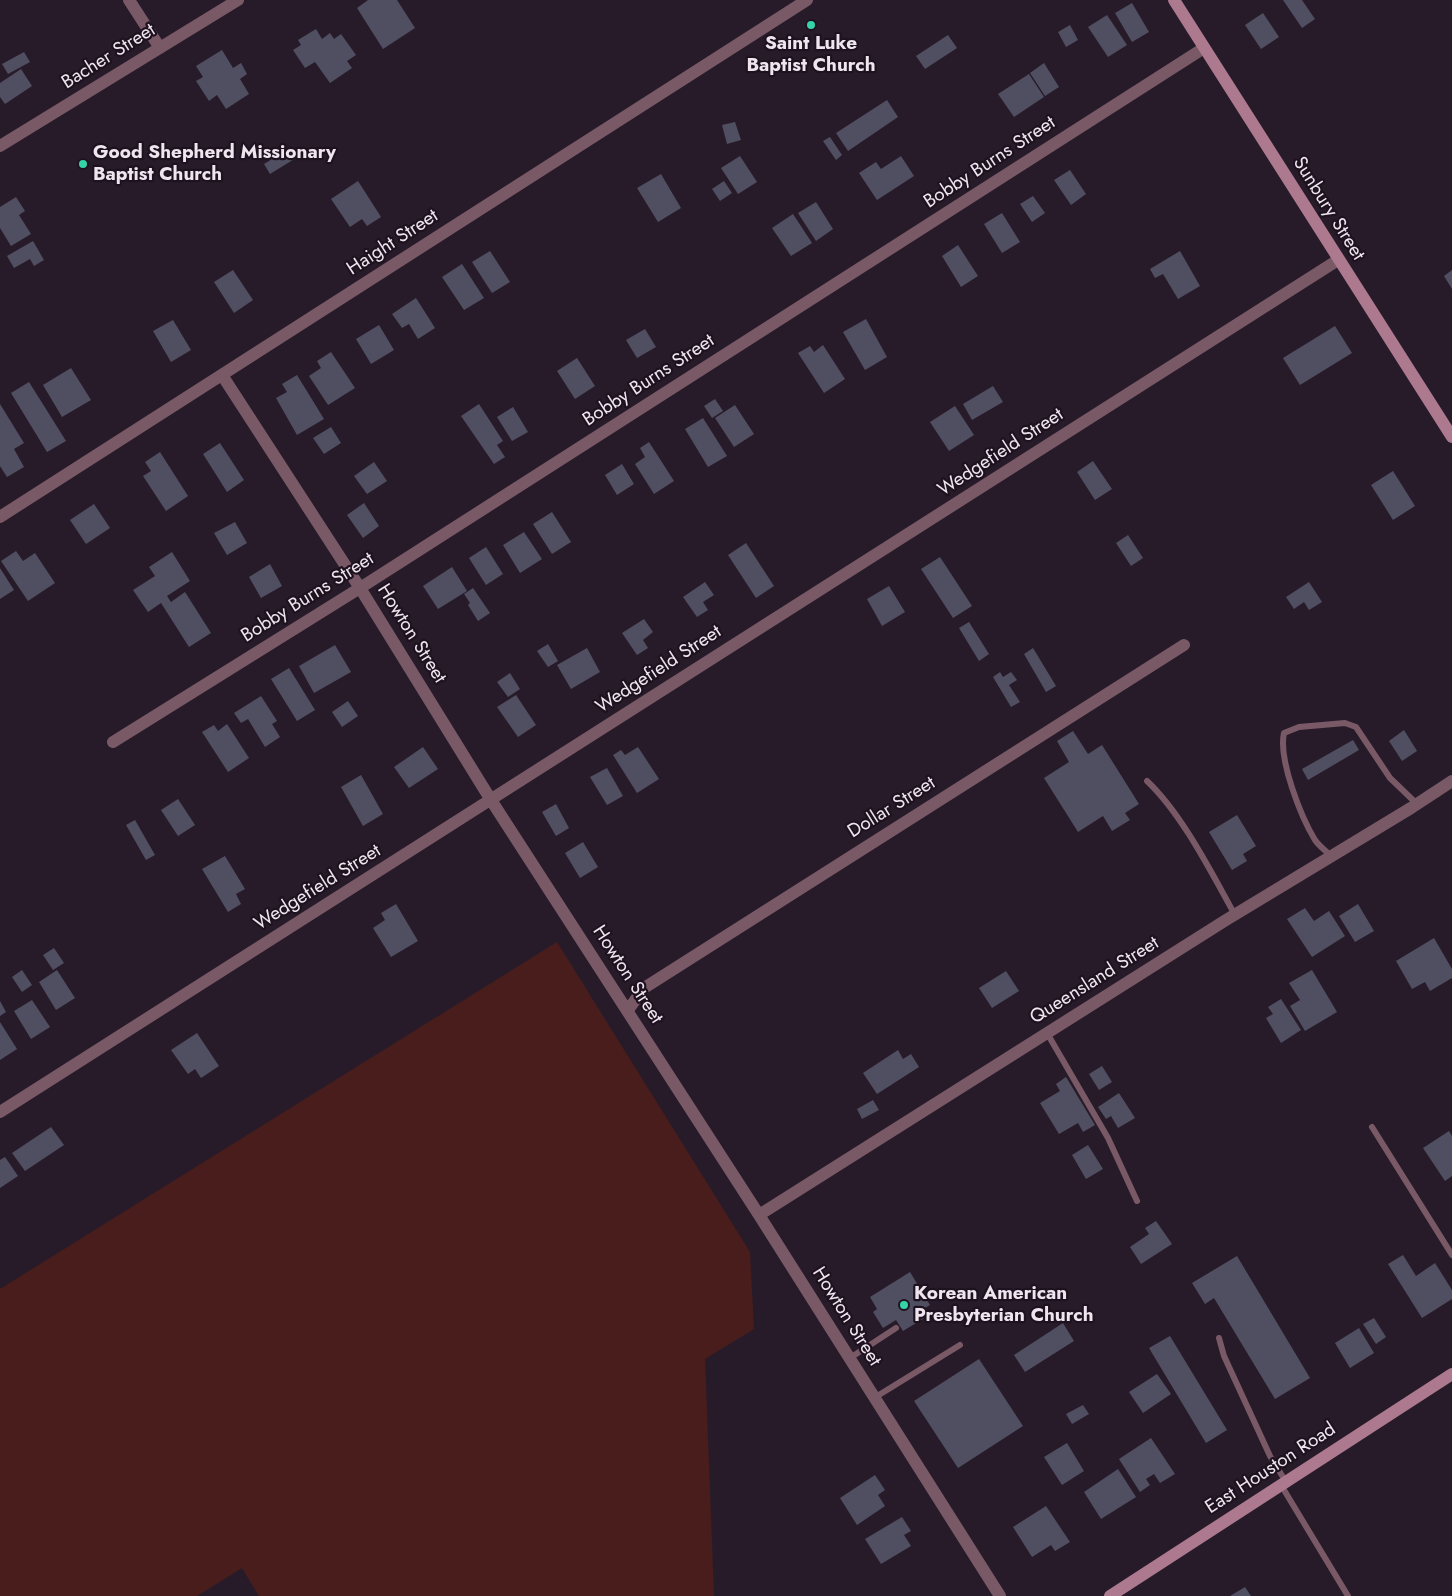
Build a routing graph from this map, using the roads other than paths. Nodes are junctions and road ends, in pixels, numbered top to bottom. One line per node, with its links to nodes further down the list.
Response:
1 (129, 0): 5 (street)
2 (238, 0): 5 (street, Bacher Street)
3 (807, 0): 9 (street, Haight Street)
4 (1174, 0): 6 (street, Sunbury Street)
5 (160, 48): 7 (street, Bacher Street)
6 (1204, 48): 8 (street, Sunbury Street); 12 (street, Bobby Burns Street)
7 (0, 146)
8 (1338, 260): 10 (street, Sunbury Street); 17 (street, Wedgefield Street)
9 (222, 375): 11 (street, Haight Street); 12 (street, Howton Street)
10 (1452, 437)
11 (0, 517)
12 (360, 588): 14 (street, Bobby Burns Street); 17 (street, Howton Street)
13 (1184, 645): 21 (street, Dollar Street)
14 (113, 742)
15 (1147, 780): 20 (lane)
16 (1452, 781): 18 (street, Queensland Street)
17 (491, 800): 21 (street, Howton Street); 23 (street, Wedgefield Street)
18 (1417, 804): 19 (street, Queensland Street); 19 (lane)
19 (1331, 856): 20 (street, Queensland Street)
20 (1235, 915): 22 (street, Queensland Street)
21 (628, 1010): 26 (street, Howton Street)
22 (1047, 1033): 25 (lane); 26 (street, Queensland Street)
23 (0, 1112)
24 (1372, 1127): 27 (lane)
25 (1136, 1201)
26 (759, 1215): 31 (street, Howton Street)
27 (1452, 1255)
28 (896, 1328): 31 (lane)
29 (1219, 1338): 34 (lane)
30 (960, 1345): 33 (lane)
31 (850, 1358): 33 (street, Howton Street)
32 (1452, 1374): 34 (street, East Houston Road)
33 (874, 1398): 35 (street, Howton Street)
34 (1283, 1484): 36 (street, East Houston Road); 37 (lane)
35 (1000, 1596)
36 (1110, 1596)
37 (1348, 1596)

